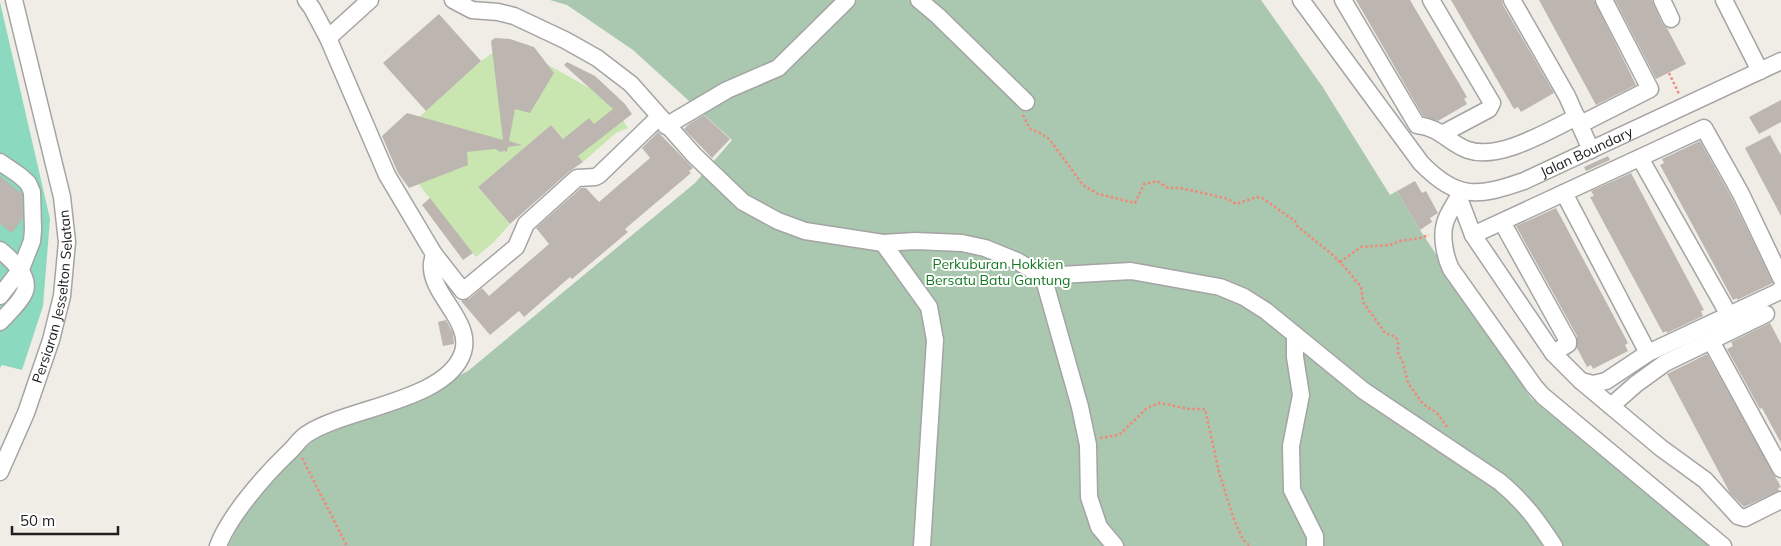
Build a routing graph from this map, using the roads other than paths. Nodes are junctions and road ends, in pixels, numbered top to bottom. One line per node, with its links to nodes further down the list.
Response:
1 (14, 0): 51 (street, Persiaran Jesselton Selatan)
2 (306, 0): 15 (street)
3 (370, 0): 15 (street)
4 (453, 0): 20 (street)
5 (847, 0): 20 (street)
6 (919, 0): 18 (street)
7 (1300, 0): 23 (street, Jalan Boundary)
8 (1343, 0): 21 (street)
9 (1431, 0): 22 (street)
10 (1512, 0): 19 (street)
11 (1604, 0): 19 (street)
12 (1662, 0): 14 (street)
13 (1724, 0): 17 (street)
14 (1671, 19)
15 (328, 38): 33 (street)
16 (1781, 61): 17 (street, Jalan Boundary)
17 (1760, 71): 24 (street, Jalan Boundary)
18 (1026, 102)
19 (1579, 120): 22 (street); 24 (street)
20 (662, 122): 31 (street); 38 (street)
21 (1417, 125): 22 (street); 23 (street)
22 (1442, 134)
23 (1400, 137): 28 (street, Jalan Boundary)
24 (1591, 150): 28 (street, Jalan Boundary)
25 (1640, 158): 27 (street); 36 (street); 42 (street)
26 (0, 162): 34 (street)
27 (1564, 193): 29 (street); 47 (street)
28 (1460, 194): 30 (street); 58 (street)
29 (1502, 222): 30 (street); 46 (street)
30 (1474, 235): 46 (street)
31 (883, 243): 35 (street); 54 (street)
32 (0, 250): 34 (street)
33 (434, 254): 38 (street); 40 (street)
34 (21, 269): 39 (street); 43 (street)
35 (1042, 276): 44 (street); 55 (street)
36 (1781, 278)
37 (1781, 289): 42 (street)
38 (463, 291): 40 (street)
39 (0, 296)
40 (448, 305): 53 (street)
41 (1766, 314): 45 (street)
42 (1729, 315): 47 (street)
43 (0, 322)
44 (1295, 335): 56 (street); 57 (street)
45 (1711, 341): 49 (street); 50 (street)
46 (1553, 353): 48 (street)
47 (1648, 353): 48 (street)
48 (1582, 380): 49 (street)
49 (1611, 406): 52 (street)
50 (1781, 469)
51 (0, 472)
52 (1781, 500)
53 (218, 546)
54 (922, 546)
55 (1115, 546)
56 (1315, 546)
57 (1554, 546)
58 (1723, 546)

